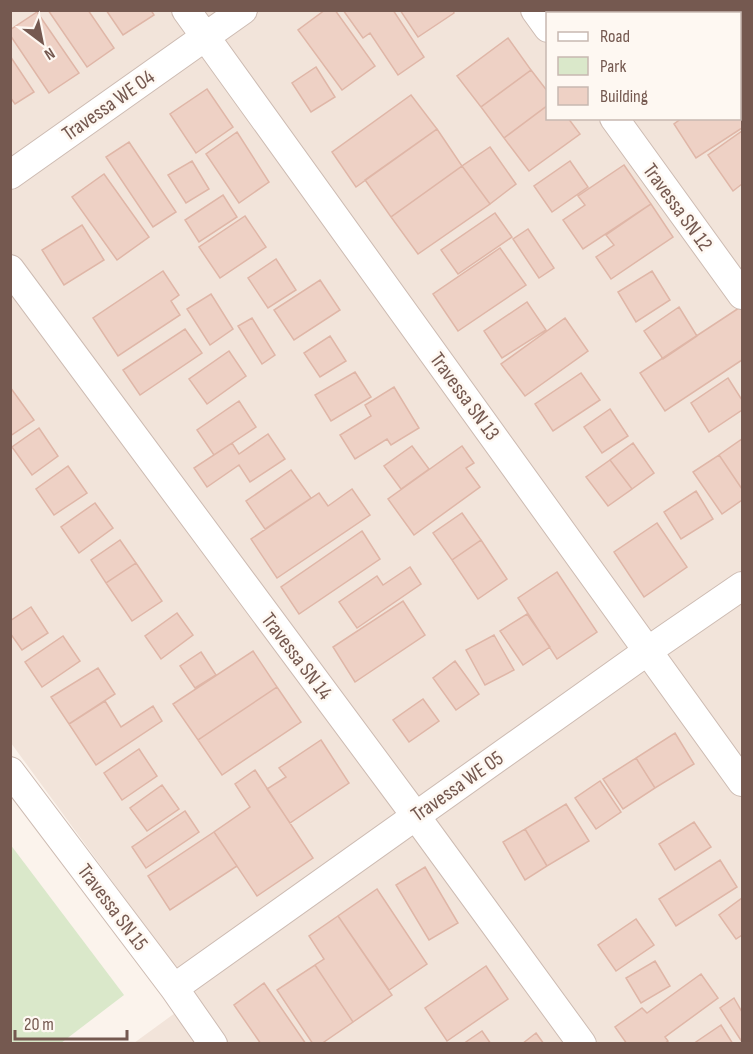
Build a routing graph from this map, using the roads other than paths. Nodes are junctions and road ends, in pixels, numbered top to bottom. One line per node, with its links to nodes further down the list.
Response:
1 (186, 10): 5 (street, Travessa SN 13)
2 (243, 10): 5 (street)
3 (535, 10): 4 (street)
4 (546, 25)
5 (206, 36): 7 (street, Travessa WE 04); 11 (street, Travessa SN 13)
6 (615, 120): 9 (street, Travessa SN 12)
7 (10, 175)
8 (10, 269): 14 (street, Travessa SN 14)
9 (742, 295)
10 (742, 586): 11 (street, Travessa WE 05)
11 (649, 650): 13 (street, Travessa SN 13); 14 (street, Travessa WE 05)
12 (10, 771): 15 (street, Travessa SN 15)
13 (742, 782)
14 (416, 815): 15 (street, Travessa WE 05); 17 (street, Travessa SN 14)
15 (174, 988): 16 (street, Travessa SN 15)
16 (213, 1044)
17 (582, 1044)

